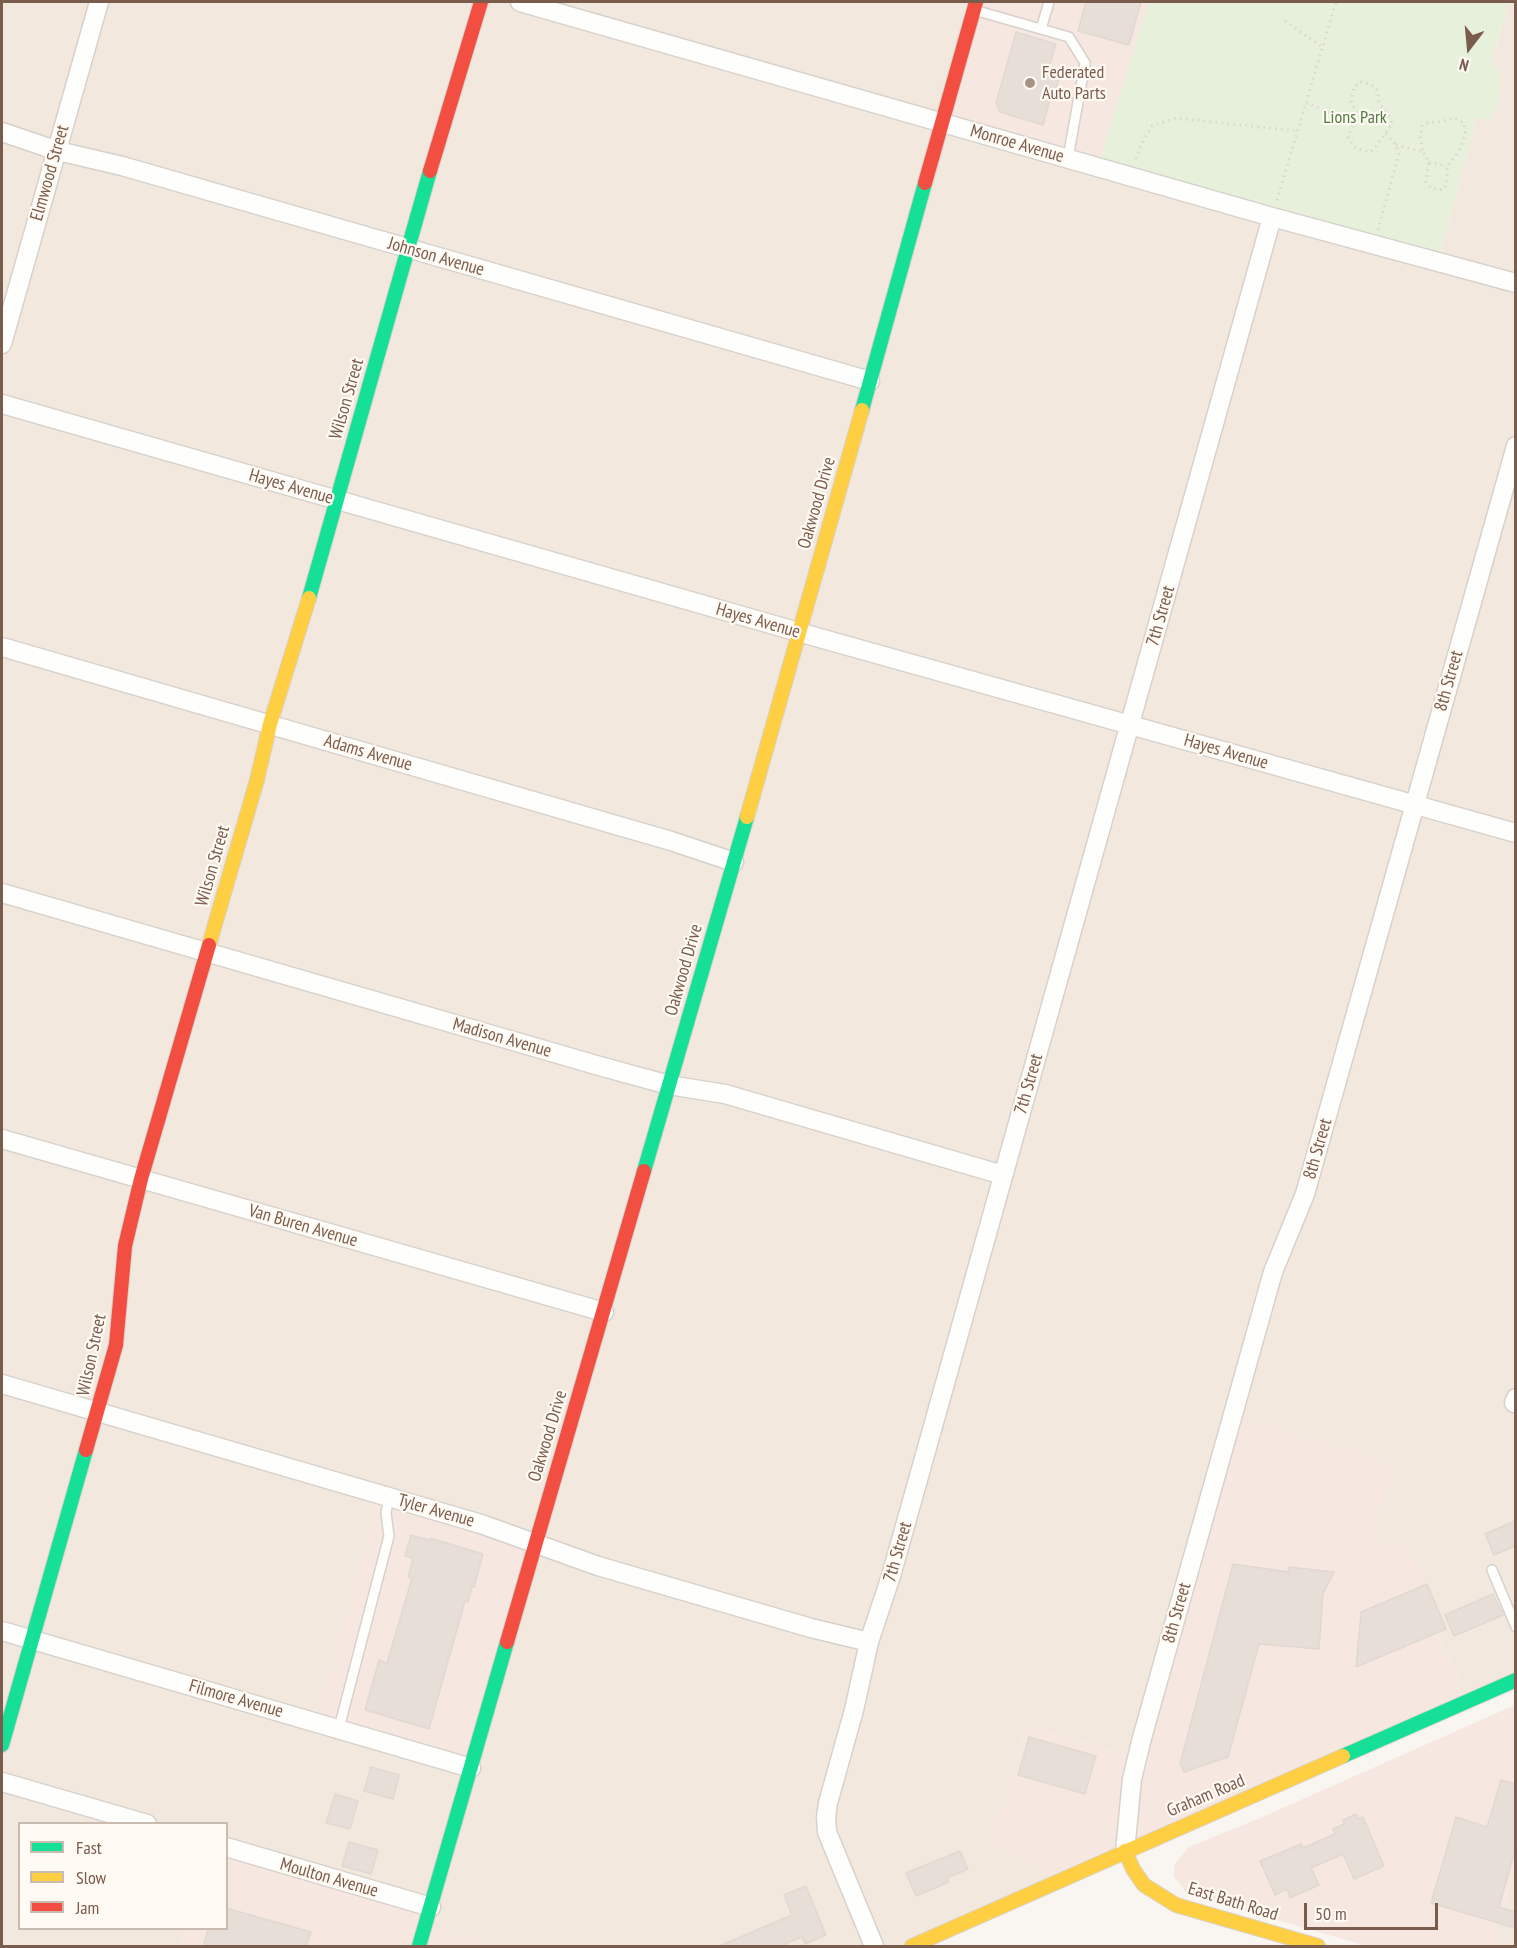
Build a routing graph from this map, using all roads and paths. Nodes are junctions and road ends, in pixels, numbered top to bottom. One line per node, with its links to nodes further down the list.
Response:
1 (99, 2): 17 (street, Elmwood Street)
2 (481, 2): 25 (street, Wilson Street)
3 (520, 2): 12 (street, Monroe Avenue)
4 (1049, 2): 8 (lane)
5 (1336, 2): 9 (path)
6 (975, 6): 8 (lane); 12 (street, Oakwood Drive)
7 (1286, 21): 9 (path)
8 (1041, 29): 19 (lane)
9 (1322, 47): 10 (path)
10 (1306, 103): 11 (path); 13 (path)
11 (1354, 121): 15 (path); 15 (path)
12 (943, 123): 19 (street, Monroe Avenue); 28 (street, Oakwood Drive)
13 (1297, 131): 22 (path); 23 (path)
14 (2, 132): 17 (street, Johnson Avenue)
15 (1386, 134): 16 (path)
16 (1396, 145): 18 (path); 24 (path)
17 (58, 151): 25 (street, Johnson Avenue); 27 (street, Elmwood Street)
18 (1423, 152): 20 (path); 21 (path)
19 (1068, 158): 22 (street, Monroe Avenue)
20 (1429, 162): 21 (path); 21 (path)
21 (1447, 166)
22 (1130, 175): 23 (street, Monroe Avenue)
23 (1274, 209): 24 (street, Monroe Avenue); 35 (street, 7th Street)
24 (1374, 244): 26 (street, Monroe Avenue)
25 (409, 249): 28 (street, Johnson Avenue); 31 (street, Wilson Street)
26 (1515, 283)
27 (2, 344)
28 (870, 381): 32 (street, Oakwood Drive)
29 (2, 404): 31 (street, Hayes Avenue)
30 (1515, 446): 36 (street, 8th Street)
31 (337, 500): 32 (street, Hayes Avenue); 34 (street, Wilson Street)
32 (799, 632): 35 (street, Hayes Avenue); 38 (street, Oakwood Drive)
33 (2, 647): 34 (street, Adams Avenue)
34 (270, 724): 38 (street, Adams Avenue); 40 (street, Wilson Street)
35 (1130, 726): 36 (street, Hayes Avenue); 43 (street, 7th Street)
36 (1414, 805): 37 (street, Hayes Avenue); 62 (street, 8th Street)
37 (1515, 833)
38 (734, 862): 41 (street, Oakwood Drive)
39 (2, 893): 40 (street, Madison Avenue)
40 (206, 952): 41 (street, Madison Avenue); 44 (street, Wilson Street)
41 (669, 1085): 43 (street, Madison Avenue); 45 (street, Oakwood Drive)
42 (2, 1139): 44 (street, Van Buren Avenue)
43 (1003, 1175): 54 (street, 7th Street)
44 (141, 1179): 45 (street, Van Buren Avenue); 47 (street, Wilson Street)
45 (604, 1312): 49 (street, Oakwood Drive)
46 (2, 1384): 47 (street, Tyler Avenue)
47 (98, 1412): 48 (street, Tyler Avenue); 53 (street, Wilson Street)
48 (389, 1497): 49 (street, Tyler Avenue); 56 (lane)
49 (535, 1544): 54 (street, Tyler Avenue); 58 (street, Oakwood Drive)
50 (1492, 1570): 51 (lane)
51 (1515, 1627)
52 (2, 1631): 53 (street, Filmore Avenue)
53 (33, 1641): 56 (street, Filmore Avenue); 57 (street, Wilson Street)
54 (869, 1642): 65 (street, 7th Street)
55 (1515, 1680): 62 (street, Graham Road)
56 (339, 1728): 58 (street, Filmore Avenue)
57 (2, 1745)
58 (471, 1768): 63 (street, Oakwood Drive)
59 (2, 1782): 60 (street)
60 (140, 1822)
61 (228, 1848): 63 (street, Moulton Avenue)
62 (1125, 1851): 66 (street, Graham Road); 67 (street, East Bath Road)
63 (431, 1907): 64 (street, Oakwood Drive)
64 (419, 1947)
65 (874, 1947)
66 (912, 1947)
67 (1318, 1947)

